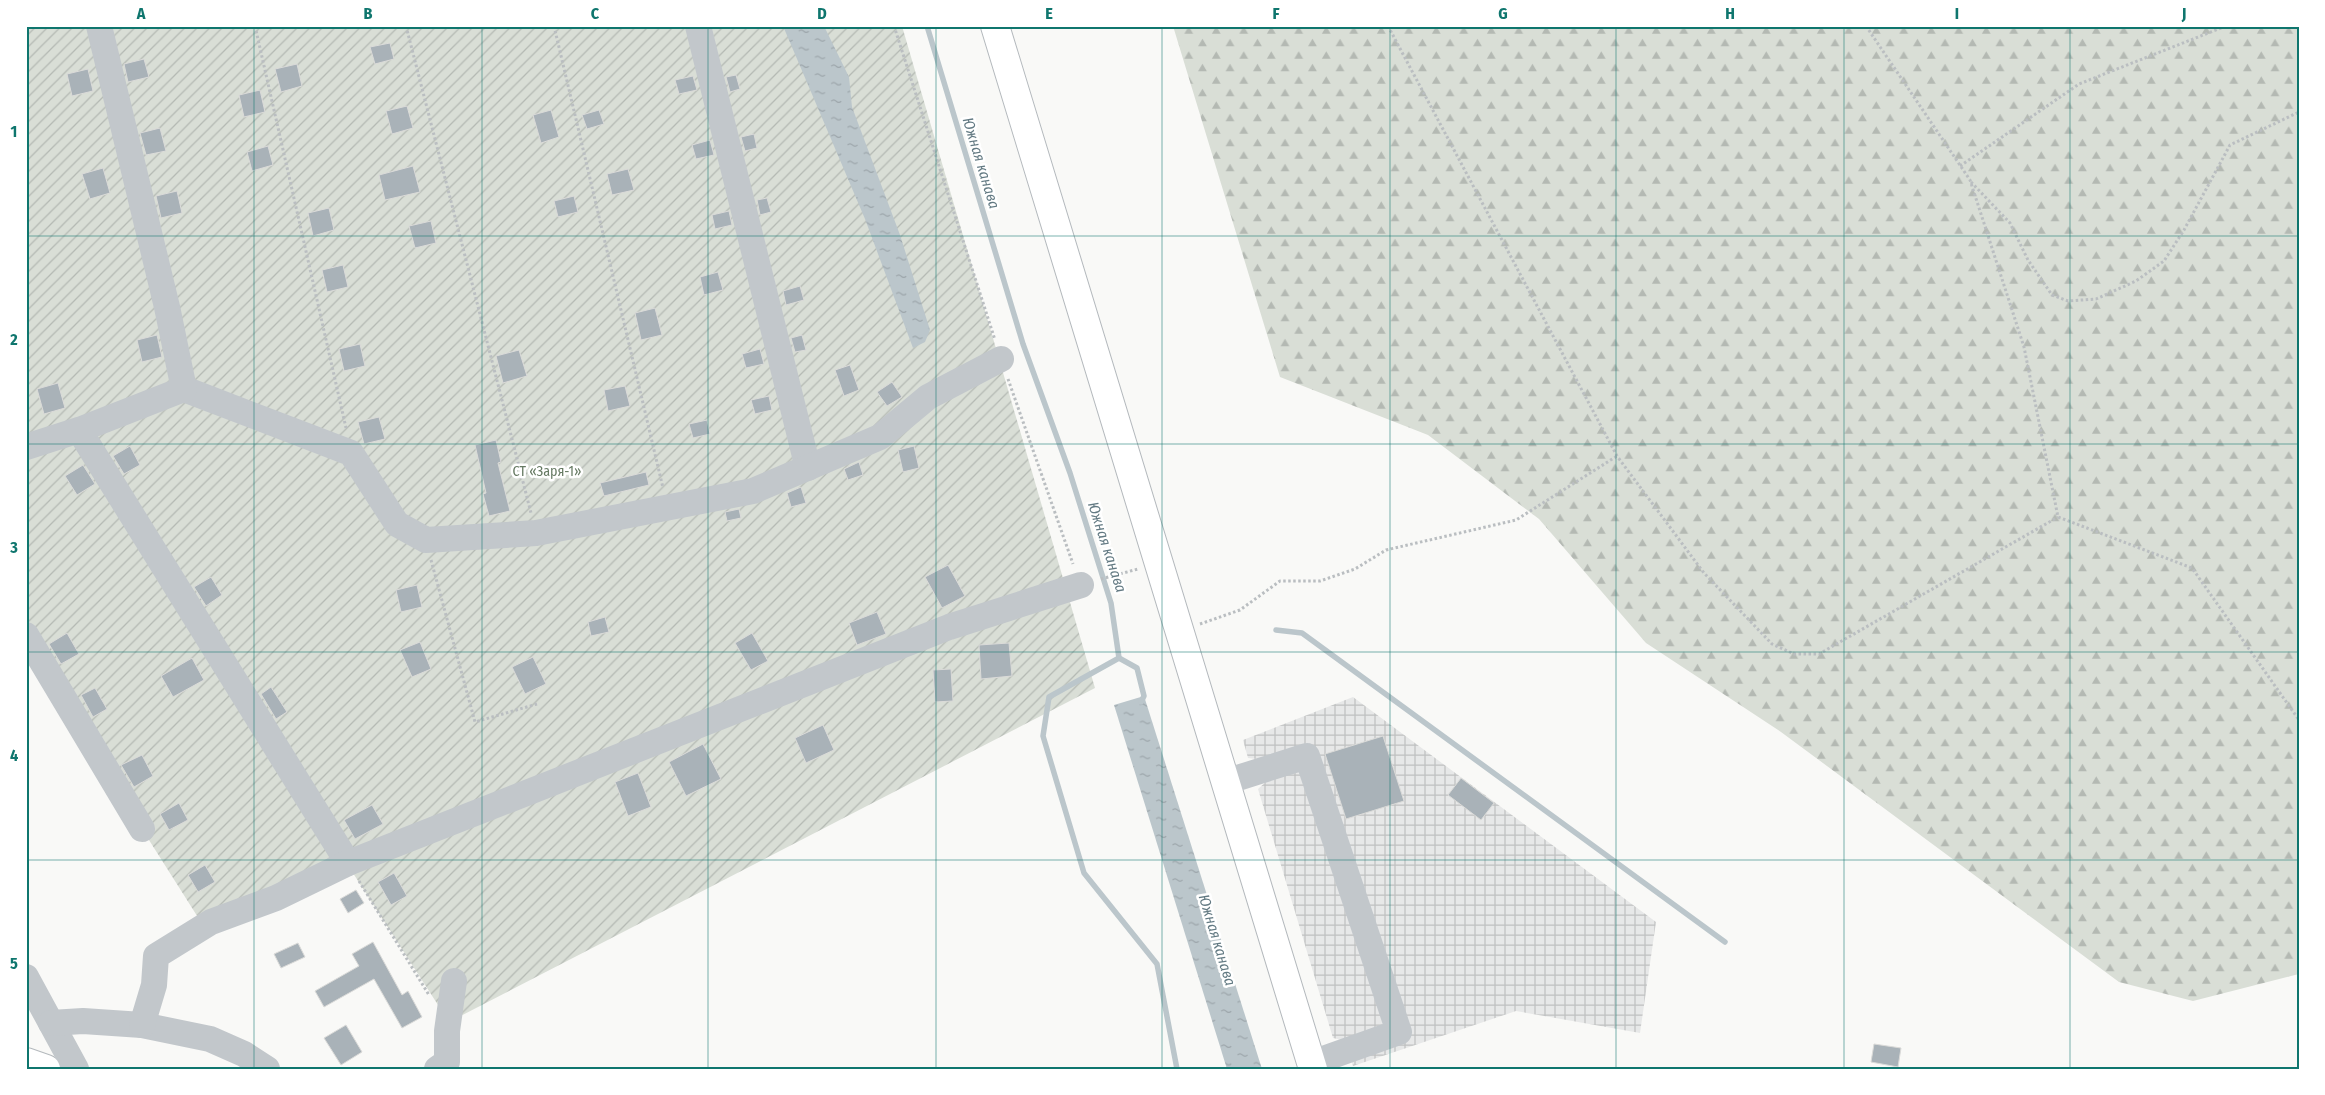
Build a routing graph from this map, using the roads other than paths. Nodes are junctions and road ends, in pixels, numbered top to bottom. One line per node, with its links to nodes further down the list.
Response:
1 (99, 26): 5 (street)
2 (698, 26): 8 (street)
3 (995, 26): 11 (main road)
4 (1001, 359): 8 (street)
5 (184, 389): 6 (street); 8 (street)
6 (79, 430): 7 (street); 13 (street)
7 (26, 447)
8 (808, 468)
9 (1081, 585): 13 (street)
10 (26, 635): 12 (street)
11 (1225, 782): 19 (main road); 19 (street)
12 (142, 829)
13 (348, 863): 17 (street)
14 (26, 976): 16 (street)
15 (454, 981): 23 (street)
16 (52, 1023): 17 (street); 21 (street)
17 (142, 1025): 22 (street)
18 (26, 1062): 20 (main road)
19 (1312, 1066)
20 (46, 1069)
21 (76, 1069)
22 (267, 1069)
23 (437, 1069)

